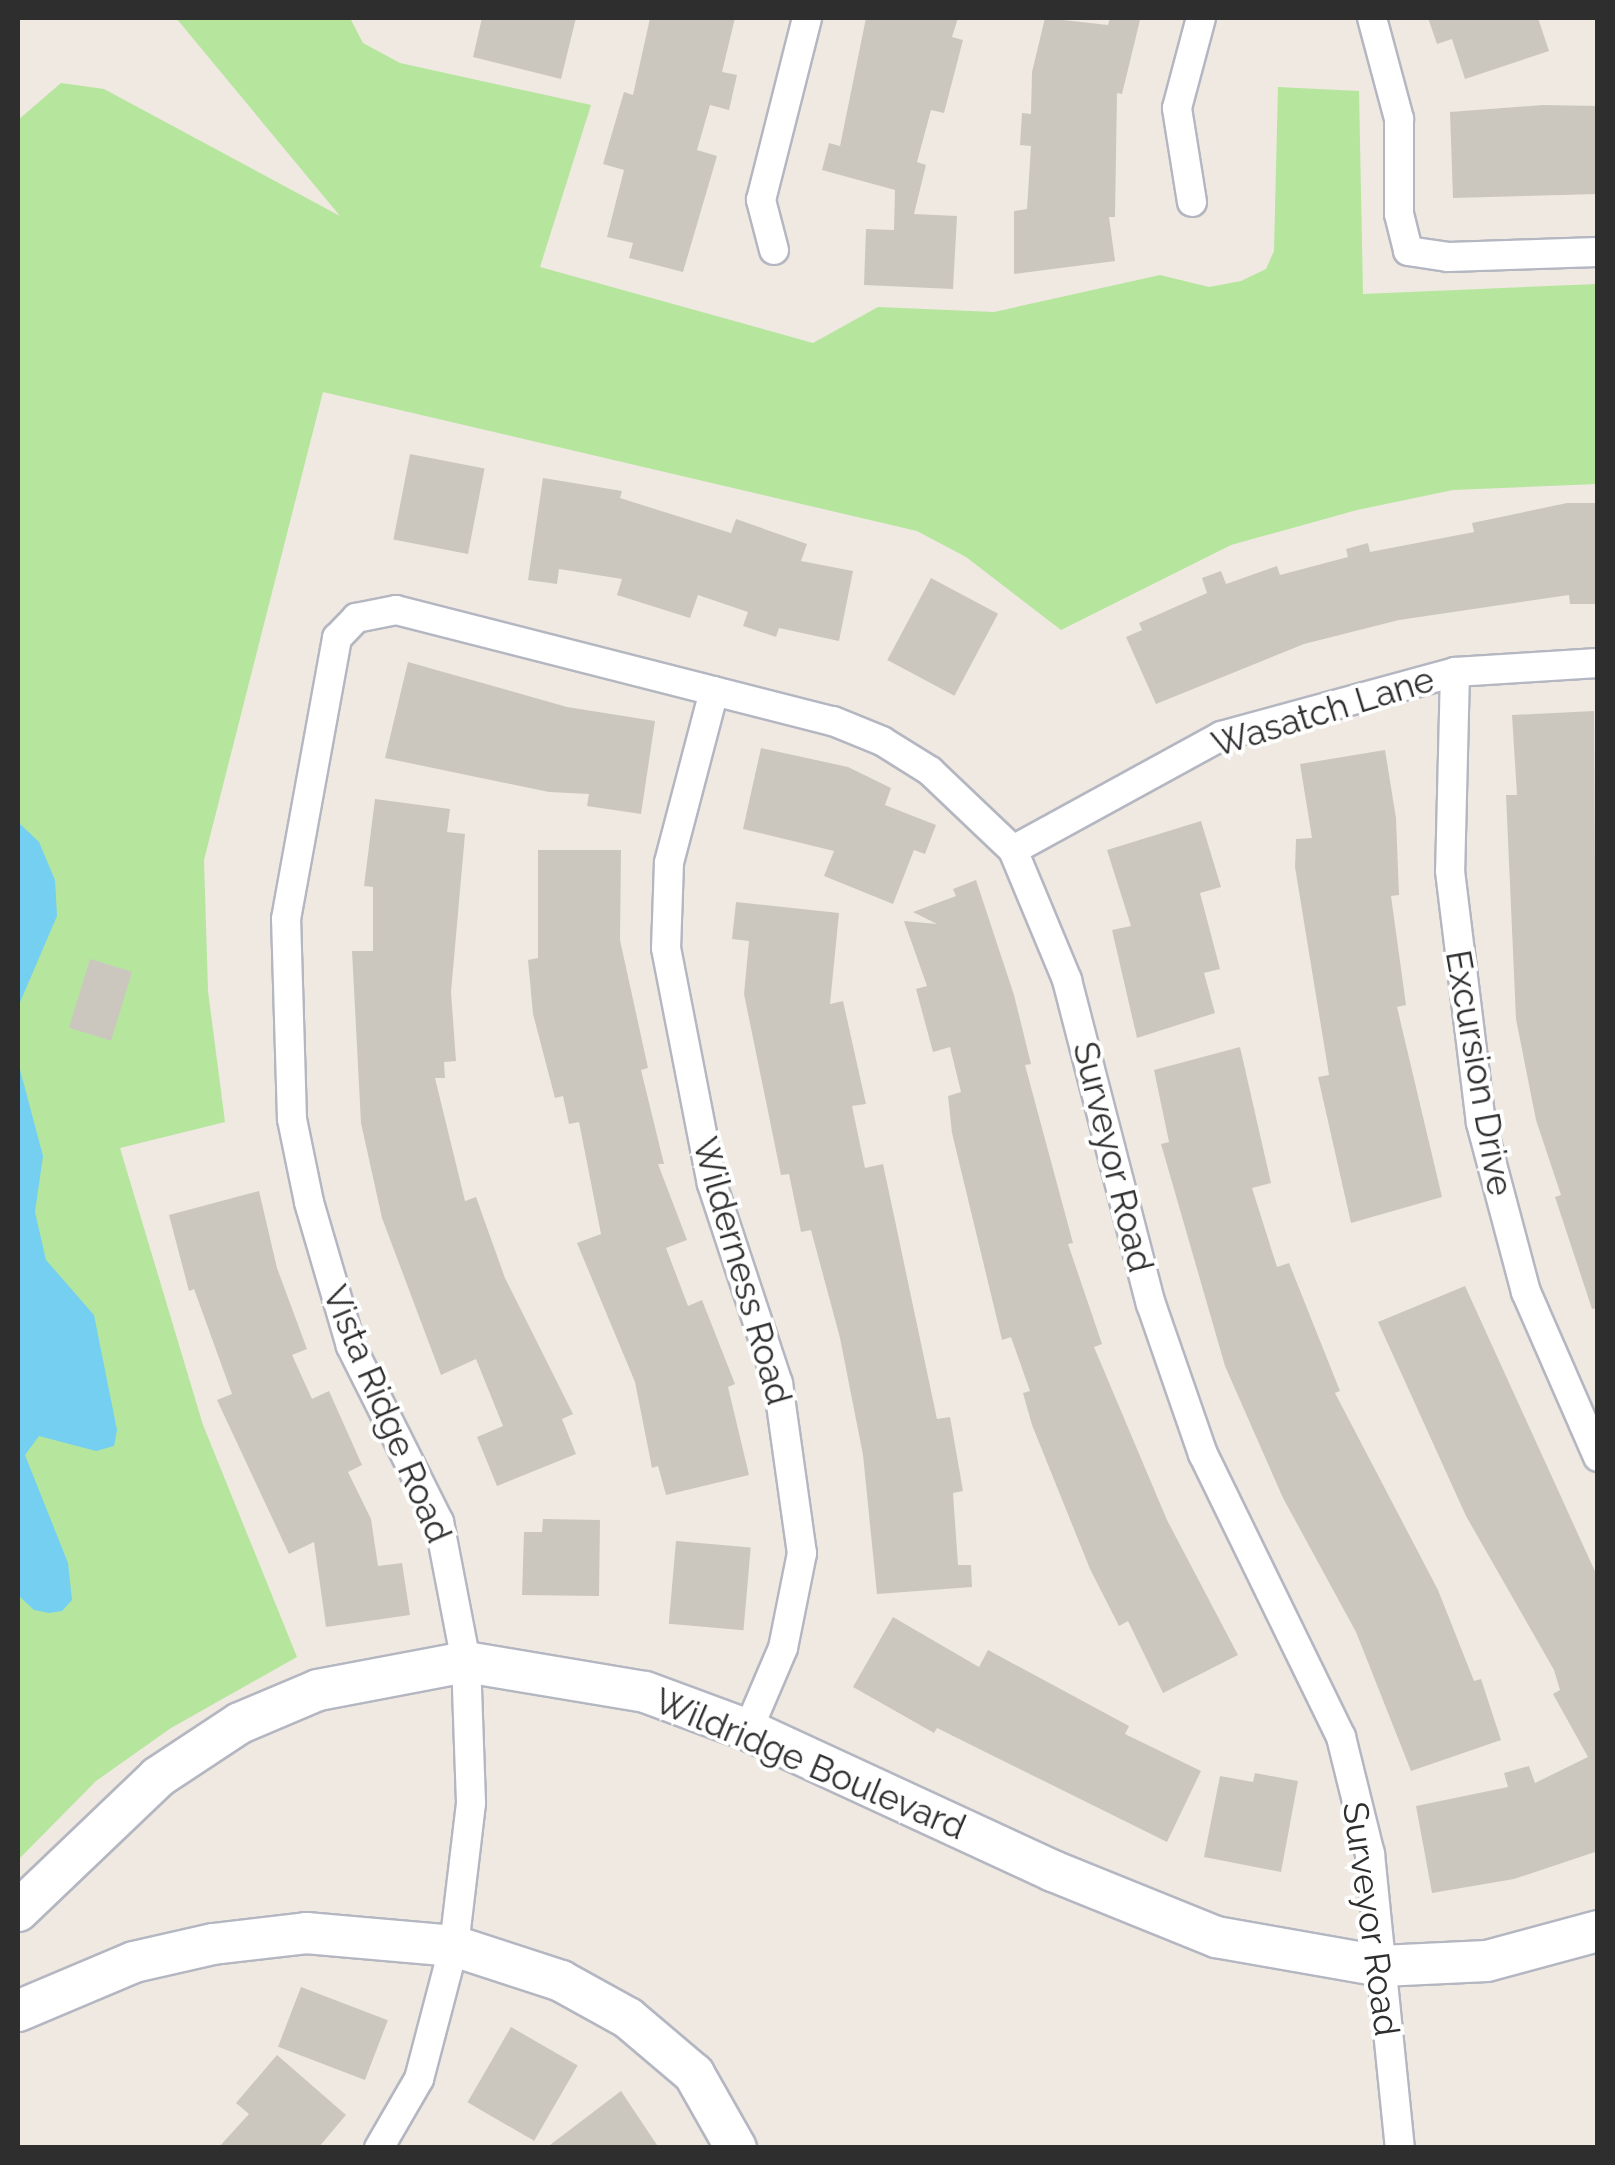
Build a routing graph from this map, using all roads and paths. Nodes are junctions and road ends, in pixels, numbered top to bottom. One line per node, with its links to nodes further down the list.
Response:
1 (807, 18): 5 (street)
2 (1201, 18): 4 (street)
3 (1372, 18): 6 (street)
4 (1192, 202)
5 (774, 250)
6 (1598, 252)
7 (356, 618): 10 (street, Surveyor Road); 13 (street, Vista Ridge Road)
8 (1598, 663): 9 (street, Wasatch Lane)
9 (1455, 672): 11 (street, Wasatch Lane); 12 (street, Excursion Drive)
10 (714, 691): 11 (street, Surveyor Road); 14 (street, Wilderness Road)
11 (1014, 850): 18 (street, Surveyor Road)
12 (1598, 1457)
13 (466, 1662): 14 (street, Wildridge Boulevard); 15 (street, Wildridge Boulevard); 17 (street, Vista Ridge Road)
14 (748, 1730): 18 (street, Wildridge Boulevard)
15 (18, 1911)
16 (1598, 1930): 18 (street, Wildridge Boulevard)
17 (454, 1946): 19 (street); 20 (street, Vista Ridge Road); 21 (street)
18 (1381, 1966): 22 (street, Surveyor Road)
19 (18, 2011)
20 (379, 2148)
21 (736, 2148)
22 (1400, 2148)

